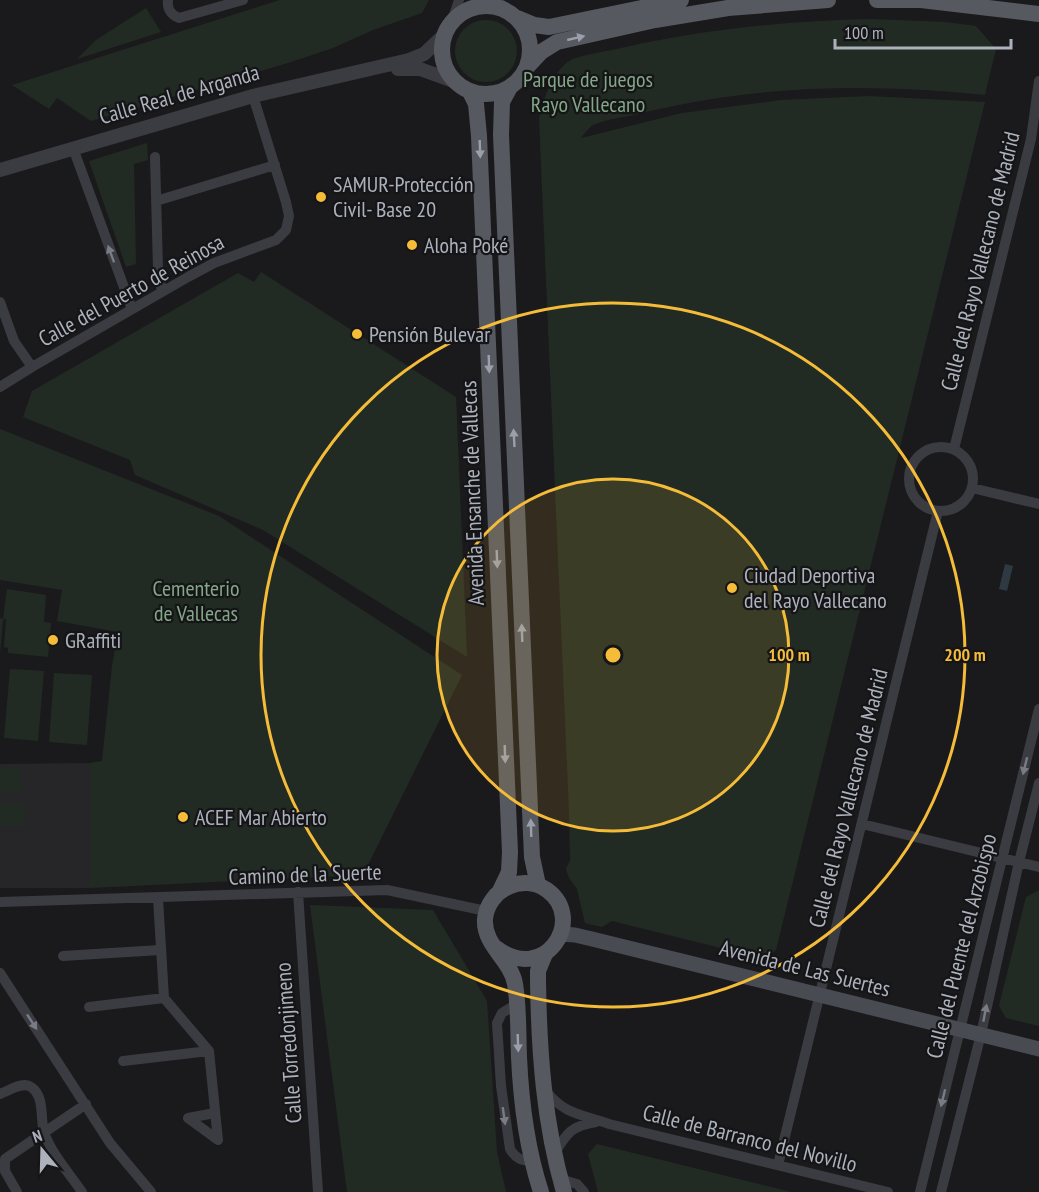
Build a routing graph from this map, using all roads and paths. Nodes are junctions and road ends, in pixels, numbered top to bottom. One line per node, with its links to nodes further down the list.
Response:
1 (168, 0): 2 (street)
2 (243, 0)
3 (459, 0): 9 (street)
4 (681, 0): 7 (main road)
5 (828, 0): 11 (main road, one-way to 5)
6 (877, 0): 8 (main road)
7 (506, 9): 9 (main road); 11 (main road)
8 (1039, 14)
9 (453, 18): 10 (main road)
10 (442, 37): 12 (street, Calle Real de Arganda); 14 (main road)
11 (527, 67): 15 (main road)
12 (372, 70): 14 (street, Calle Real de Arganda); 16 (street, Calle Real de Arganda)
13 (1039, 81): 17 (street, Calle del Rayo Vallecano de Madrid)
14 (463, 87): 15 (main road); 39 (main road, Avenida Ensanche de Vallecas, one-way to 39)
15 (509, 88): 38 (main road, Avenida Ensanche de Vallecas, one-way to 15)
16 (253, 96): 18 (street, Calle Real de Arganda); 20 (street, Calle del Puerto de Reinosa)
17 (1035, 140): 28 (street, Calle del Rayo Vallecano de Madrid)
18 (73, 148): 21 (street, Calle Real de Arganda); 25 (street, one-way to 18)
19 (155, 158): 22 (street)
20 (275, 165): 22 (street); 23 (street, Calle del Puerto de Reinosa)
21 (0, 170)
22 (156, 201): 23 (street)
23 (162, 292): 25 (street, Calle del Puerto de Reinosa)
24 (0, 302): 26 (street)
25 (132, 309): 26 (street, Calle del Puerto de Reinosa)
26 (32, 367): 27 (street, Calle del Puerto de Reinosa)
27 (0, 387)
28 (954, 449): 29 (street); 31 (street)
29 (972, 488): 30 (street); 31 (street)
30 (1039, 504)
31 (938, 511): 34 (street, Calle del Rayo Vallecano de Madrid)
32 (1039, 709): 35 (street, Calle del Puente del Arzobispo, one-way to 35)
33 (1039, 783): 36 (street, Calle del Puente del Arzobispo)
34 (862, 824): 35 (street); 50 (street, Calle del Rayo Vallecano de Madrid)
35 (1002, 858): 36 (street); 53 (street, Calle del Puente del Arzobispo)
36 (1018, 862): 37 (street); 54 (street, Calle del Puente del Arzobispo, one-way to 36)
37 (1039, 867)
38 (538, 885): 39 (main road); 44 (main road)
39 (500, 891): 43 (main road, Avenida Ensanche de Vallecas)
40 (298, 892): 41 (street, Camino de la Suerte); 43 (street, Camino de la Suerte); 71 (street, Calle Torredonjimeno)
41 (158, 898): 42 (street, Camino de la Suerte); 46 (street)
42 (0, 902)
43 (486, 911): 45 (main road)
44 (560, 934): 47 (main road); 50 (main road, Avenida de Las Suertes)
45 (496, 948): 47 (main road); 67 (main road, one-way to 67)
46 (160, 950): 48 (street); 51 (street)
47 (545, 954): 58 (main road)
48 (63, 956)
49 (0, 973): 60 (street, one-way to 60)
50 (821, 995): 53 (main road, Avenida de Las Suertes); 65 (street, Calle del Rayo Vallecano de Madrid)
51 (164, 998): 52 (street); 56 (street)
52 (89, 1007)
53 (960, 1029): 54 (main road, Avenida de Las Suertes); 74 (street, Calle del Puente del Arzobispo, one-way to 74)
54 (981, 1034): 55 (main road, Avenida de Las Suertes); 75 (street, Calle del Puente del Arzobispo)
55 (1039, 1049)
56 (208, 1051): 57 (street); 61 (street)
57 (123, 1061)
58 (543, 1088): 62 (street, Calle de Barranco del Novillo); 64 (main road)
59 (0, 1094): 63 (street)
60 (86, 1104): 63 (street); 70 (street)
61 (215, 1113)
62 (602, 1121): 64 (street, Calle de Barranco del Novillo); 65 (street, Calle de Barranco del Novillo)
63 (44, 1133): 68 (street); 69 (street)
64 (554, 1155): 66 (main road)
65 (778, 1165): 73 (street, Calle de Barranco del Novillo)
66 (562, 1186): 72 (street)
67 (536, 1190)
68 (17, 1192)
69 (82, 1192)
70 (151, 1192)
71 (318, 1192)
72 (584, 1192)
73 (888, 1192)
74 (920, 1192)
75 (941, 1192)

